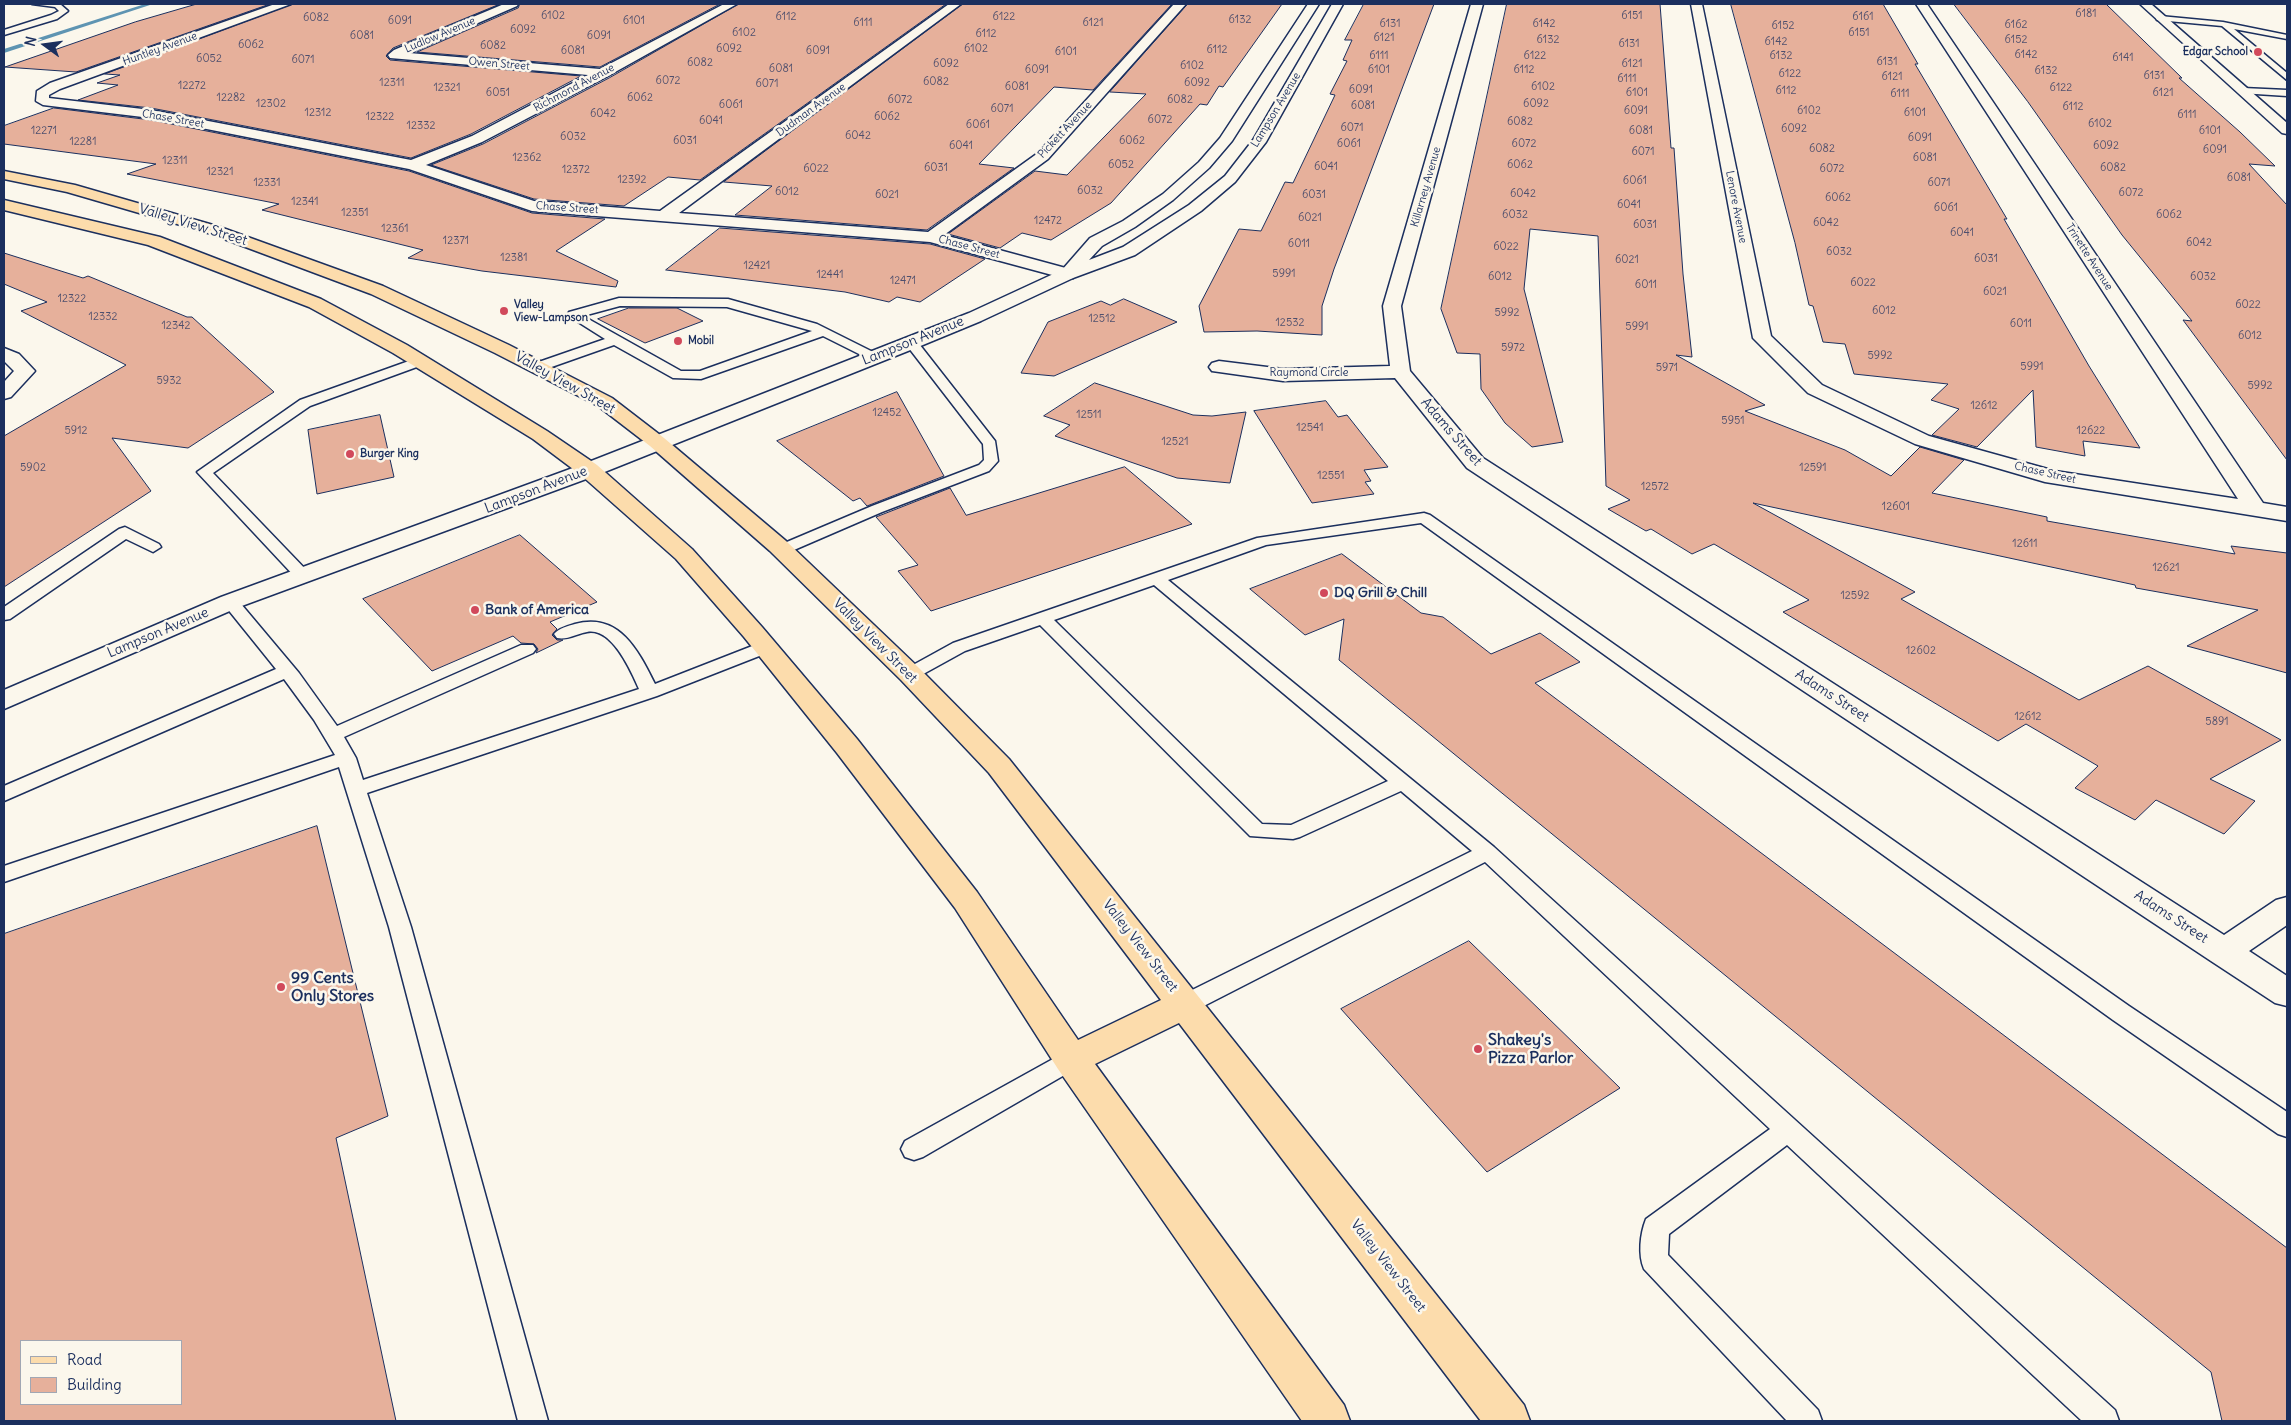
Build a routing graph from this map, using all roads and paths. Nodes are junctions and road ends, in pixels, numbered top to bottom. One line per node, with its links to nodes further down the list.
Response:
1 (36, 4): 15 (lane)
2 (285, 4): 22 (street, Huntley Avenue)
3 (513, 4): 17 (street, Ludlow Avenue)
4 (732, 4): 18 (street, Richmond Avenue)
5 (956, 4): 27 (street, Dudman Avenue)
6 (1180, 4): 28 (street, Pickett Avenue)
7 (1313, 4): 29 (street, Lampson Avenue)
8 (1338, 4): 29 (street, Lampson Avenue)
9 (1477, 4): 38 (street, Killarney Avenue)
10 (1696, 4): 39 (street, Lenore Avenue)
11 (1922, 4): 43 (street, Trinette Avenue)
12 (2145, 4): 13 (street)
13 (2160, 18): 14 (lane); 20 (street)
14 (2223, 24): 16 (lane); 19 (lane)
15 (4, 33)
16 (2287, 37)
17 (394, 55): 18 (street, Owen Street)
18 (604, 73): 24 (street, Richmond Avenue)
19 (2287, 77)
20 (2243, 91): 21 (lane); 23 (street)
21 (2287, 93)
22 (43, 101): 24 (street, Chase Street)
23 (2287, 130)
24 (412, 165): 27 (street, Chase Street)
25 (4, 175): 36 (main road, Valley View Street)
26 (4, 205): 35 (main road, Valley View Street)
27 (665, 215): 28 (street, Chase Street)
28 (931, 236): 29 (street, Chase Street)
29 (1067, 274): 32 (street, Lampson Avenue)
30 (823, 332): 31 (lane); 31 (lane); 34 (lane)
31 (615, 340): 36 (lane)
32 (911, 343): 34 (street, Lampson Avenue); 46 (lane)
33 (4, 354): 40 (street)
34 (876, 357): 41 (street, Lampson Avenue)
35 (420, 361): 42 (main road, Valley View Street); 47 (lane)
36 (538, 367): 41 (main road, Valley View Street)
37 (1219, 367): 38 (street, Raymond Circle)
38 (1400, 372): 67 (street, Adams Street)
39 (1815, 389): 43 (street, Chase Street)
40 (4, 393)
41 (658, 442): 42 (street, Lampson Avenue); 46 (main road, Valley View Street)
42 (589, 470): 47 (street, Lampson Avenue); 53 (main road, Valley View Street)
43 (2256, 510): 44 (street, Chase Street)
44 (2287, 514)
45 (153, 547): 50 (lane)
46 (781, 550): 56 (main road, Valley View Street)
47 (303, 575): 49 (street, Lampson Avenue)
48 (1156, 578): 51 (lane); 61 (lane); 71 (lane)
49 (230, 602): 55 (lane); 58 (street, Lampson Avenue)
50 (4, 614)
51 (1043, 618): 56 (lane); 61 (lane)
52 (563, 634): 57 (lane)
53 (766, 647): 57 (lane); 70 (main road, Valley View Street)
54 (527, 649): 59 (lane)
55 (287, 671): 59 (lane); 63 (lane)
56 (910, 674): 69 (main road, Valley View Street)
57 (650, 692): 62 (lane)
58 (4, 700)
59 (335, 734): 60 (lane)
60 (346, 758): 62 (lane); 65 (lane)
61 (1403, 782): 64 (lane)
62 (356, 789): 74 (lane)
63 (4, 794)
64 (1487, 852): 69 (lane); 72 (lane)
65 (4, 874)
66 (2287, 909): 67 (street)
67 (2223, 952): 68 (street, Adams Street)
68 (2287, 993)
69 (1186, 1004): 70 (main road); 76 (main road, Valley View Street)
70 (1071, 1059): 73 (lane); 75 (main road, Valley View Street)
71 (2287, 1126)
72 (1788, 1130): 77 (lane); 78 (lane)
73 (914, 1149)
74 (533, 1421)
75 (1328, 1421)
76 (1508, 1421)
77 (1807, 1421)
78 (2104, 1421)

